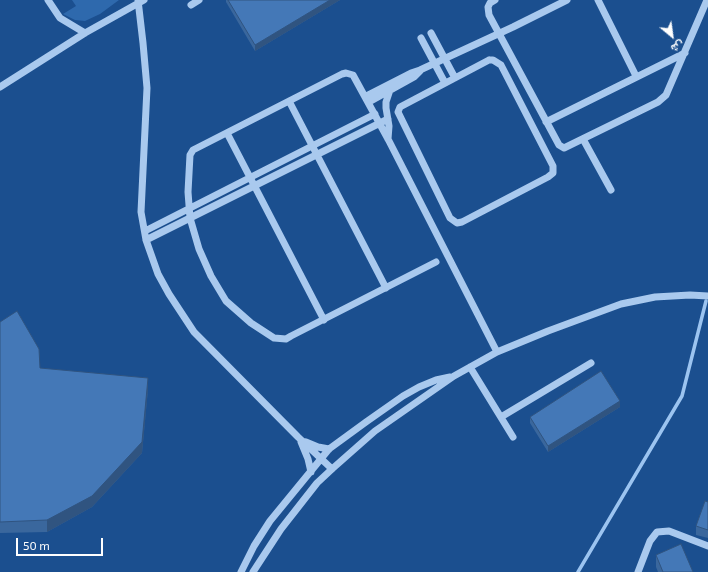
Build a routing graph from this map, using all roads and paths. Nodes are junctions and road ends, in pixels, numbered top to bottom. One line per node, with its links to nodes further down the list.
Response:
1 (48, 0): 11 (lane)
2 (199, 0): 8 (lane)
3 (495, 0): 10 (lane)
4 (567, 0): 10 (lane)
5 (598, 0): 17 (lane)
6 (707, 0): 13 (lane)
7 (140, 1): 11 (lane); 38 (lane)
8 (191, 5)
9 (431, 33): 14 (lane)
10 (499, 33): 14 (lane); 26 (lane)
11 (85, 34): 20 (lane)
12 (421, 38): 15 (lane)
13 (685, 53): 17 (lane); 30 (lane)
14 (444, 58): 15 (lane); 18 (lane)
15 (435, 63): 16 (lane); 19 (lane)
16 (420, 70): 21 (lane); 22 (lane)
17 (636, 76): 26 (lane)
18 (454, 78): 19 (lane); 19 (lane)
19 (445, 83)
20 (0, 87)
21 (390, 90): 22 (lane); 25 (lane)
22 (367, 99): 23 (lane); 24 (lane)
23 (289, 101): 28 (lane); 31 (lane)
24 (375, 114): 27 (lane); 31 (lane)
25 (388, 119): 27 (lane); 29 (lane)
26 (546, 122): 30 (lane)
27 (379, 123): 29 (lane); 32 (lane)
28 (227, 133): 33 (lane); 36 (lane)
29 (388, 139): 44 (lane)
30 (583, 139): 35 (lane)
31 (312, 146): 32 (lane); 33 (lane)
32 (317, 154): 34 (lane); 41 (lane)
33 (250, 177): 34 (lane); 36 (lane)
34 (254, 186): 37 (lane); 43 (lane)
35 (611, 190)
36 (189, 208): 37 (lane); 38 (lane)
37 (190, 218): 39 (lane); 43 (lane)
38 (144, 231): 39 (lane)
39 (146, 240): 49 (lane)
40 (436, 262): 41 (lane)
41 (386, 288): 43 (lane)
42 (708, 296): 44 (lane)
43 (324, 320)
44 (497, 352): 46 (lane)
45 (591, 363): 48 (lane)
46 (470, 367): 47 (lane); 48 (lane)
47 (454, 376): 51 (lane); 53 (lane)
48 (501, 418): 50 (lane)
49 (298, 437): 51 (lane); 52 (lane); 54 (lane)
50 (513, 437)
51 (329, 450): 52 (lane)
52 (321, 459): 53 (lane); 54 (lane)
53 (332, 469): 57 (lane)
54 (311, 472): 56 (lane)
55 (708, 546): 58 (lane)
56 (241, 572)
57 (253, 572)
58 (638, 572)

